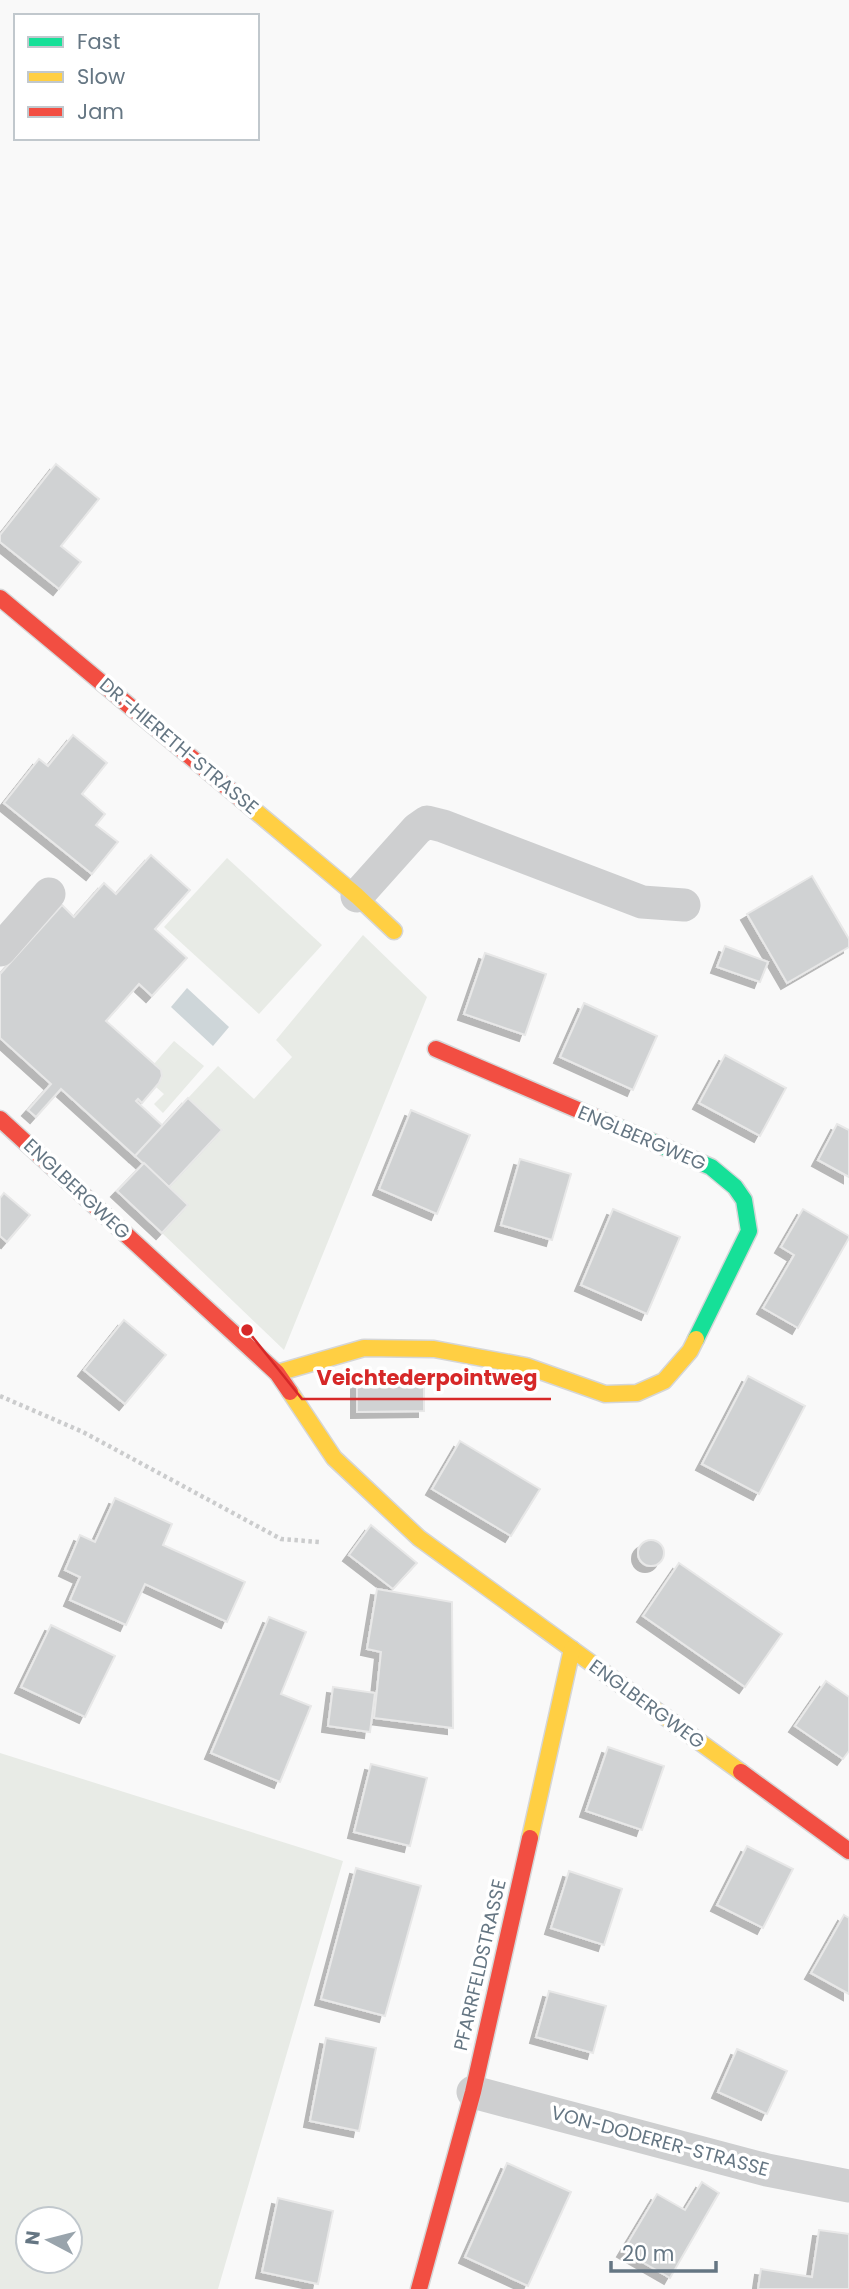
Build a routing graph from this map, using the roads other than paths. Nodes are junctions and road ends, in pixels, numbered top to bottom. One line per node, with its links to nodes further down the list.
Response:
1 (0, 598): 3 (street, DR.-HIERETH-STRASSE)
2 (49, 894): 6 (street)
3 (357, 896): 4 (street); 5 (street, DR.-HIERETH-STRASSE)
4 (684, 905)
5 (394, 931)
6 (0, 950)
7 (436, 1049): 9 (street, ENGLBERGWEG)
8 (0, 1119): 9 (street, ENGLBERGWEG)
9 (277, 1373): 10 (street, ENGLBERGWEG)
10 (572, 1649): 11 (street, ENGLBERGWEG); 12 (street, PFARRFELDSTRASSE)
11 (849, 1851)
12 (473, 2092): 13 (street, VON-DODERER-STRASSE); 14 (street, PFARRFELDSTRASSE)
13 (849, 2186)
14 (419, 2289)

